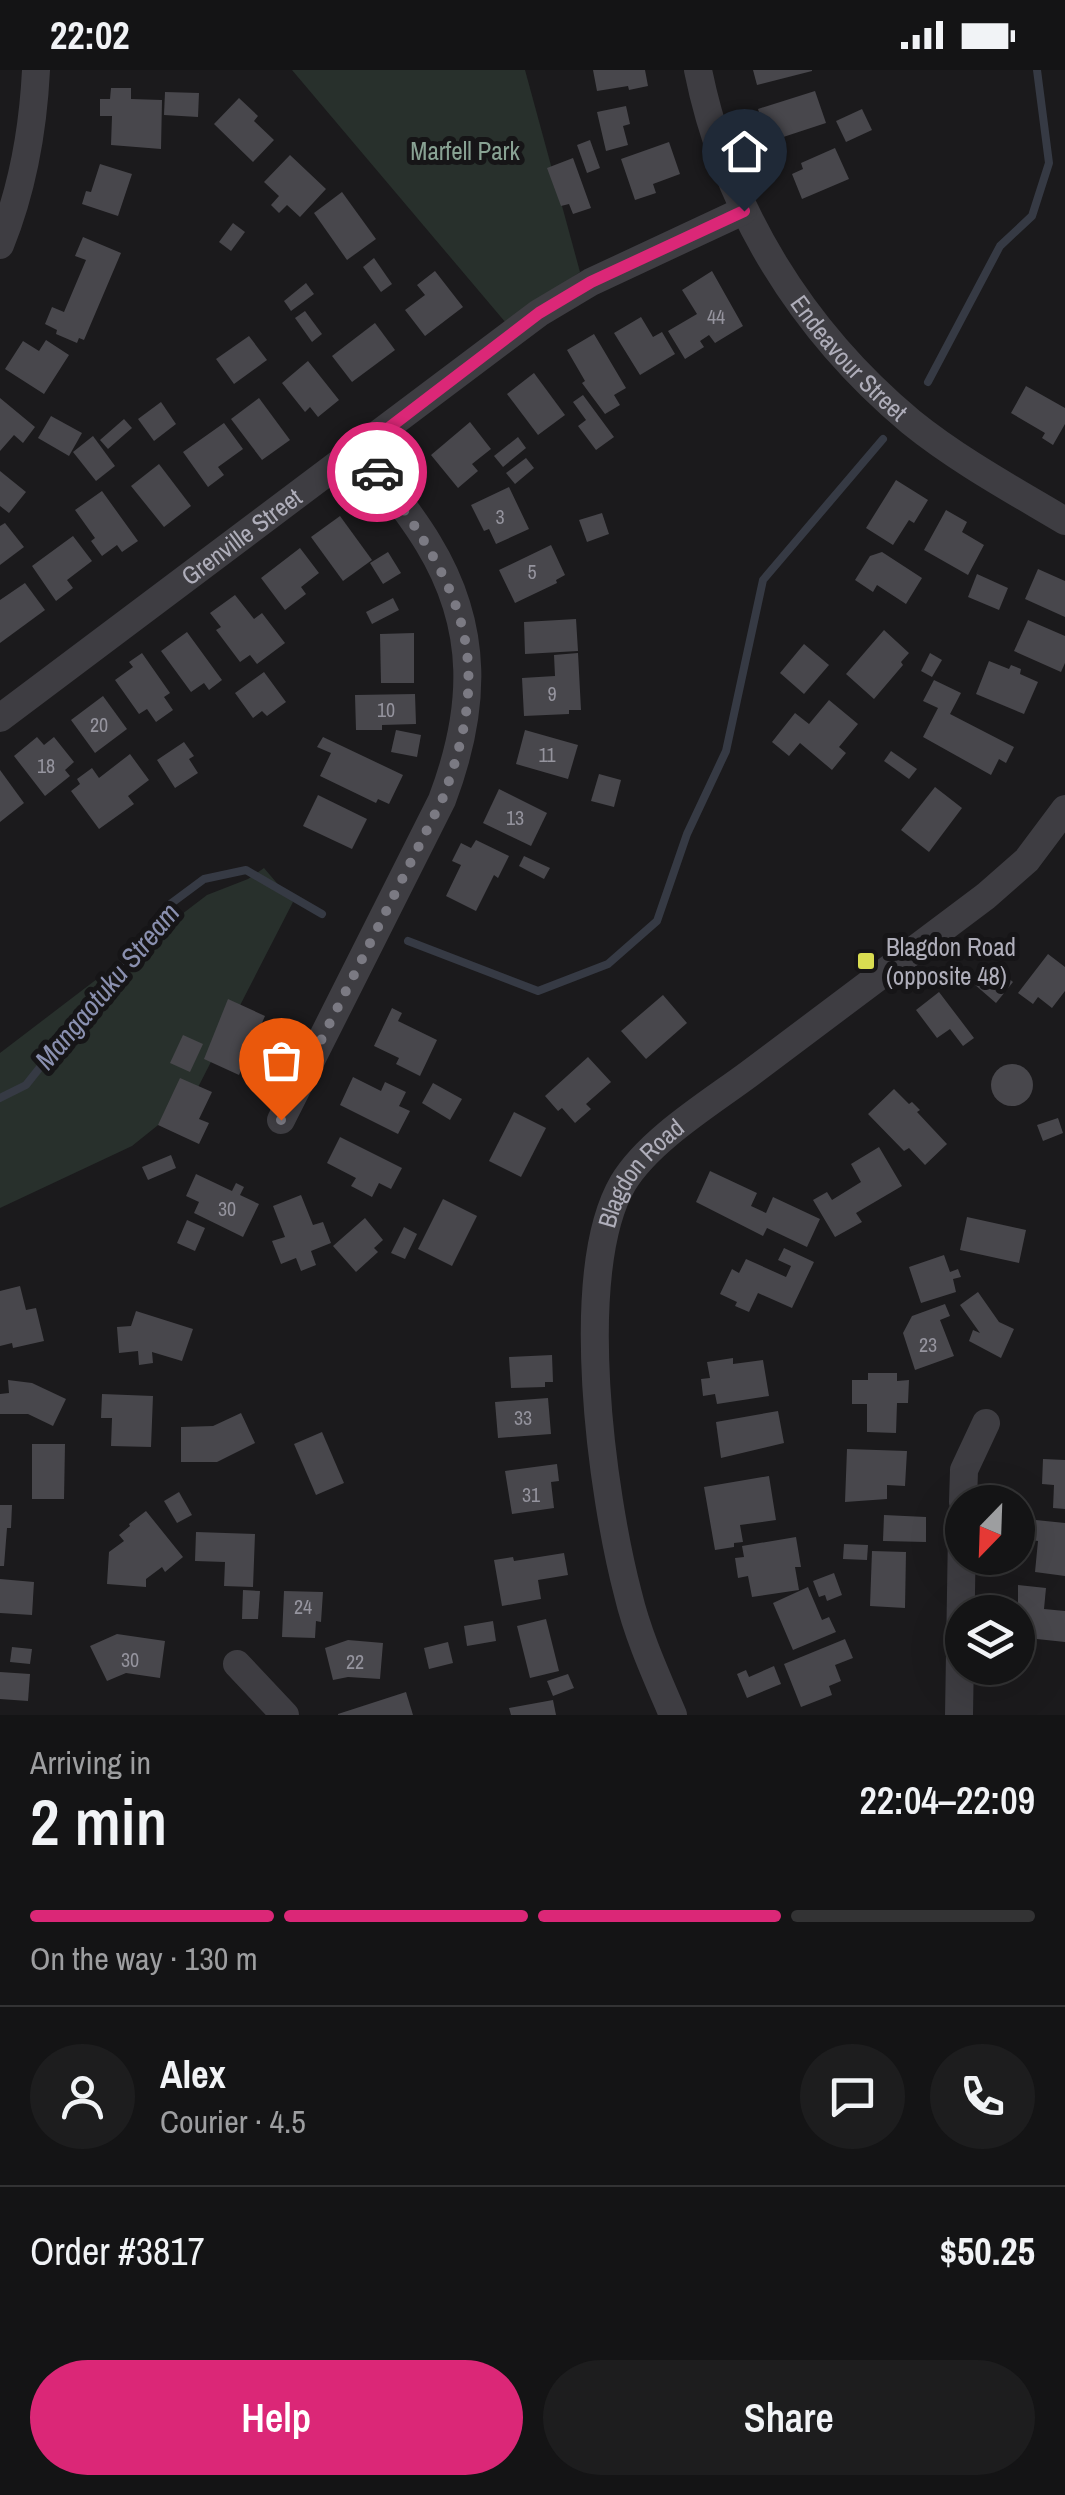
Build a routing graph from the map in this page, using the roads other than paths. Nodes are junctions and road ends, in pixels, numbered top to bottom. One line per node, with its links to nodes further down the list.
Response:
1 (36, 70): 4 (street)
2 (698, 70): 3 (street, Endeavour Street)
3 (744, 211): 5 (street, Grenville Street); 6 (street, Endeavour Street)
4 (0, 244)
5 (360, 450): 7 (street, Grenville Street); 9 (street)
6 (1065, 521)
7 (0, 718)
8 (1065, 808): 15 (street, Blagdon Road)
9 (281, 1120)
10 (986, 1423): 11 (street)
11 (964, 1485)
12 (961, 1575): 16 (street)
13 (237, 1664): 14 (street)
14 (285, 1715)
15 (673, 1715)
16 (958, 1715)

